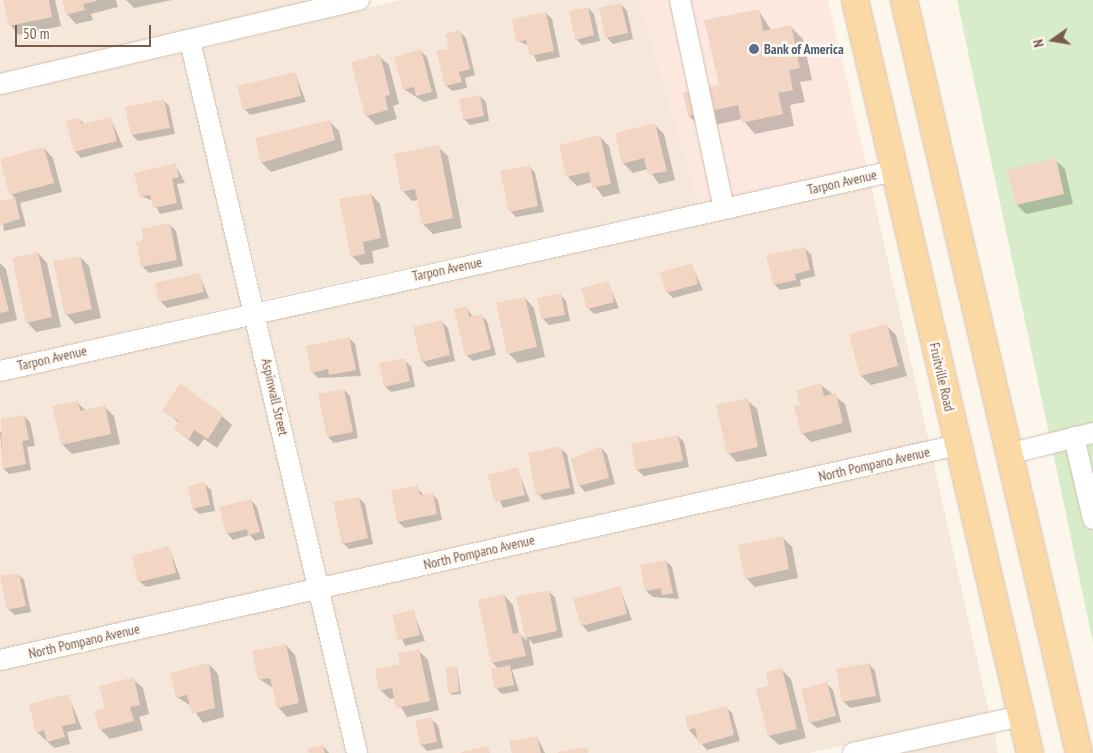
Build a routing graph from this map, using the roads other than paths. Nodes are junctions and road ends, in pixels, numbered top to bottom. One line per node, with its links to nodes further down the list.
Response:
1 (359, 0): 5 (street)
2 (680, 0): 8 (street)
3 (855, 0): 7 (main road, Fruitville Road)
4 (904, 0): 13 (main road)
5 (190, 41): 6 (street); 9 (street, Aspinwall Street)
6 (0, 84)
7 (894, 171): 8 (street, Tarpon Avenue); 12 (main road, Fruitville Road)
8 (724, 208): 9 (street, Tarpon Avenue)
9 (255, 310): 10 (street, Tarpon Avenue); 16 (street, Aspinwall Street)
10 (0, 370)
11 (1084, 435): 13 (street); 14 (street)
12 (958, 445): 16 (street, North Pompano Avenue); 18 (main road, Fruitville Road)
13 (1008, 454): 22 (main road)
14 (1087, 468): 15 (street)
15 (1093, 519)
16 (319, 588): 17 (street, North Pompano Avenue); 19 (street, Aspinwall Street)
17 (0, 660)
18 (1021, 716): 20 (street); 21 (main road, Fruitville Road)
19 (357, 753)
20 (853, 753)
21 (1030, 753)
22 (1078, 753)

